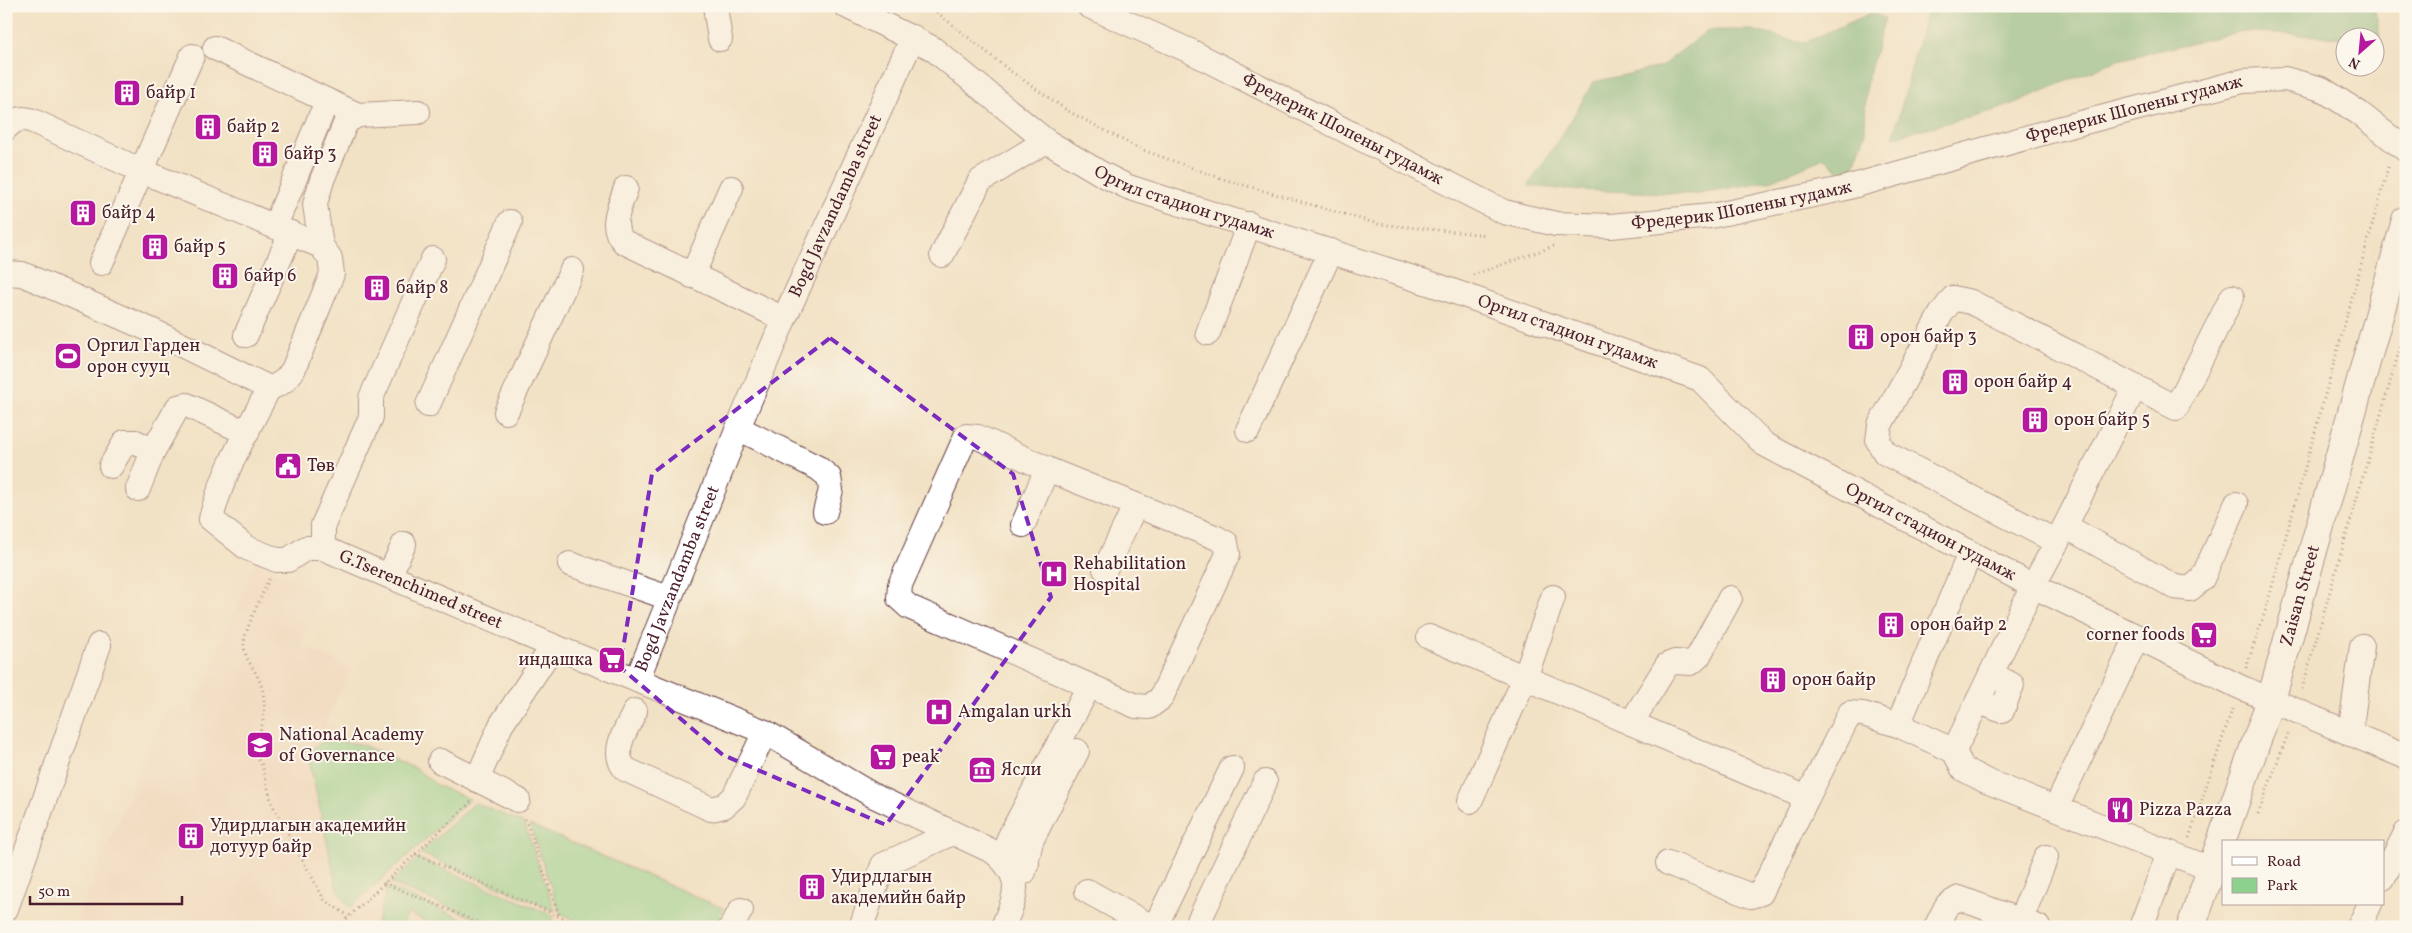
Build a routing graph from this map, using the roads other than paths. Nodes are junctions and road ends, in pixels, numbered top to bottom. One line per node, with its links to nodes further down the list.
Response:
1 (717, 6): 5 (street)
2 (846, 6): 4 (street, Оргил стадион гудамж)
3 (1089, 6): 13 (street, Фредерик Шопены гудамж)
4 (914, 37): 12 (street, Оргил стадион гудамж); 31 (street, Bogd Javzandamba street)
5 (720, 39)
6 (215, 48): 10 (street)
7 (192, 56): 14 (street)
8 (418, 112): 10 (street)
9 (321, 115): 20 (street)
10 (358, 115): 21 (street)
11 (6, 128): 14 (street)
12 (1046, 141): 19 (street, Оргил стадион гудамж); 24 (street)
13 (2404, 148)
14 (142, 171): 20 (street); 26 (street)
15 (626, 188): 29 (street)
16 (731, 188): 29 (street)
17 (2406, 220): 23 (main road, Zaisan Street)
18 (510, 222): 36 (street)
19 (1249, 224): 22 (street, Оргил стадион гудамж); 32 (street)
20 (283, 230): 21 (street); 33 (street)
21 (321, 246): 35 (street)
22 (1331, 251): 39 (street); 52 (street, Оргил стадион гудамж)
23 (2401, 251): 68 (main road, Zaisan Street)
24 (942, 255)
25 (433, 259): 51 (street)
26 (101, 263)
27 (572, 270): 37 (street)
28 (6, 273): 35 (street)
29 (692, 276): 31 (street)
30 (2232, 297): 34 (street)
31 (784, 319): 38 (street, Bogd Javzandamba street)
32 (1208, 334)
33 (246, 335)
34 (2135, 387): 49 (street); 49 (street)
35 (269, 388): 40 (street)
36 (428, 405)
37 (506, 412)
38 (738, 428): 47 (street); 58 (street, Bogd Javzandamba street)
39 (1248, 430)
40 (246, 433): 41 (street); 51 (street, G.Tserenchimed street)
41 (152, 451): 42 (street); 44 (street)
42 (111, 466)
43 (1047, 470): 46 (street); 48 (street); 67 (street)
44 (138, 489)
45 (2236, 504): 49 (street)
46 (1135, 506): 54 (street); 67 (street)
47 (825, 512)
48 (1023, 525)
49 (2061, 534): 56 (street)
50 (404, 544): 55 (street)
51 (323, 548): 55 (street, G.Tserenchimed street)
52 (1970, 553): 56 (street, Оргил стадион гудамж); 71 (street)
53 (570, 564): 58 (street)
54 (1105, 569)
55 (389, 576): 63 (street, G.Tserenchimed street)
56 (2033, 586): 61 (street, Оргил стадион гудамж); 75 (street)
57 (1553, 597): 65 (street)
58 (669, 598): 66 (street, Bogd Javzandamba street)
59 (1730, 598): 70 (street)
60 (1429, 637): 65 (street)
61 (2137, 637): 68 (street, Оргил стадион гудамж); 84 (street)
62 (99, 646): 96 (street)
63 (553, 646): 66 (street, G.Tserenchimed street); 79 (street)
64 (2362, 646): 73 (street)
65 (1525, 678): 70 (street); 83 (street)
66 (637, 680): 72 (street, Bogd Javzandamba street)
67 (1089, 686): 89 (street)
68 (2271, 700): 73 (street, Оргил стадион гудамж); 91 (main road, Zaisan Street)
69 (636, 711): 72 (street)
70 (1630, 723): 81 (street)
71 (1898, 725): 75 (street); 81 (street)
72 (765, 732): 85 (street, Bogd Javzandamba street)
73 (2350, 734): 76 (street, Оргил стадион гудамж)
74 (1077, 751): 89 (street)
75 (1954, 751): 84 (street)
76 (2406, 757)
77 (440, 762): 79 (street)
78 (1232, 768): 101 (street)
79 (483, 782): 82 (street)
80 (1265, 782): 102 (street)
81 (1807, 798): 90 (street)
82 (518, 800)
83 (1470, 801)
84 (2056, 808): 87 (street)
85 (952, 833): 94 (street, Bogd Javzandamba street); 99 (street)
86 (2406, 833): 92 (street)
87 (2176, 856): 91 (street); 104 (street)
88 (2046, 857): 97 (street)
89 (1027, 863): 94 (street)
90 (1668, 864)
91 (2211, 870): 98 (main road, Zaisan Street)
92 (2384, 876)
93 (1086, 891): 101 (street)
94 (1015, 898): 100 (street, Bogd Javzandamba street)
95 (2369, 906): 105 (street)
96 (6, 909)
97 (2029, 923): 103 (street)
98 (2194, 926)
99 (861, 927)
100 (1003, 927)
101 (1153, 927)
102 (1196, 927)
103 (1936, 927)
104 (2141, 927)
105 (2358, 927)

